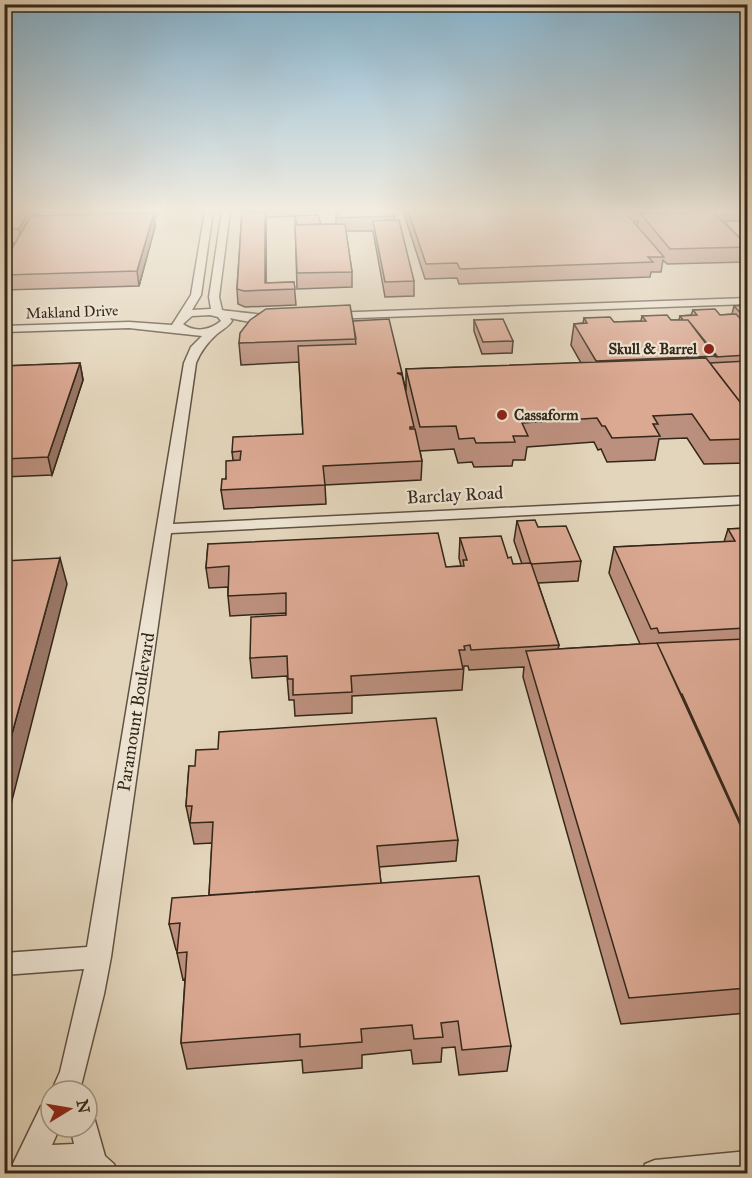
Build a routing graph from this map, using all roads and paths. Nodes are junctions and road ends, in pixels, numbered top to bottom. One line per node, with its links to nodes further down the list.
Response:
1 (201, 266): 8 (street)
2 (219, 266): 4 (street)
3 (747, 302): 5 (street)
4 (220, 314): 7 (street); 8 (street); 9 (street)
5 (311, 317)
6 (288, 318): 7 (street)
7 (252, 319): 9 (street)
8 (182, 323): 9 (street); 10 (street, Makland Drive); 11 (street)
9 (219, 328): 11 (street, Paramount Boulevard)
10 (4, 329)
11 (197, 347): 13 (street, Paramount Boulevard)
12 (747, 500): 13 (street, Barclay Road)
13 (164, 529): 14 (street, Paramount Boulevard)
14 (99, 957): 15 (street); 16 (street, Paramount Boulevard)
15 (4, 964)
16 (73, 1079)
17 (40, 1139): 21 (street)
18 (89, 1139): 20 (street)
19 (747, 1165): 22 (street)
20 (102, 1170): 21 (street)
21 (24, 1172)
22 (655, 1173)

